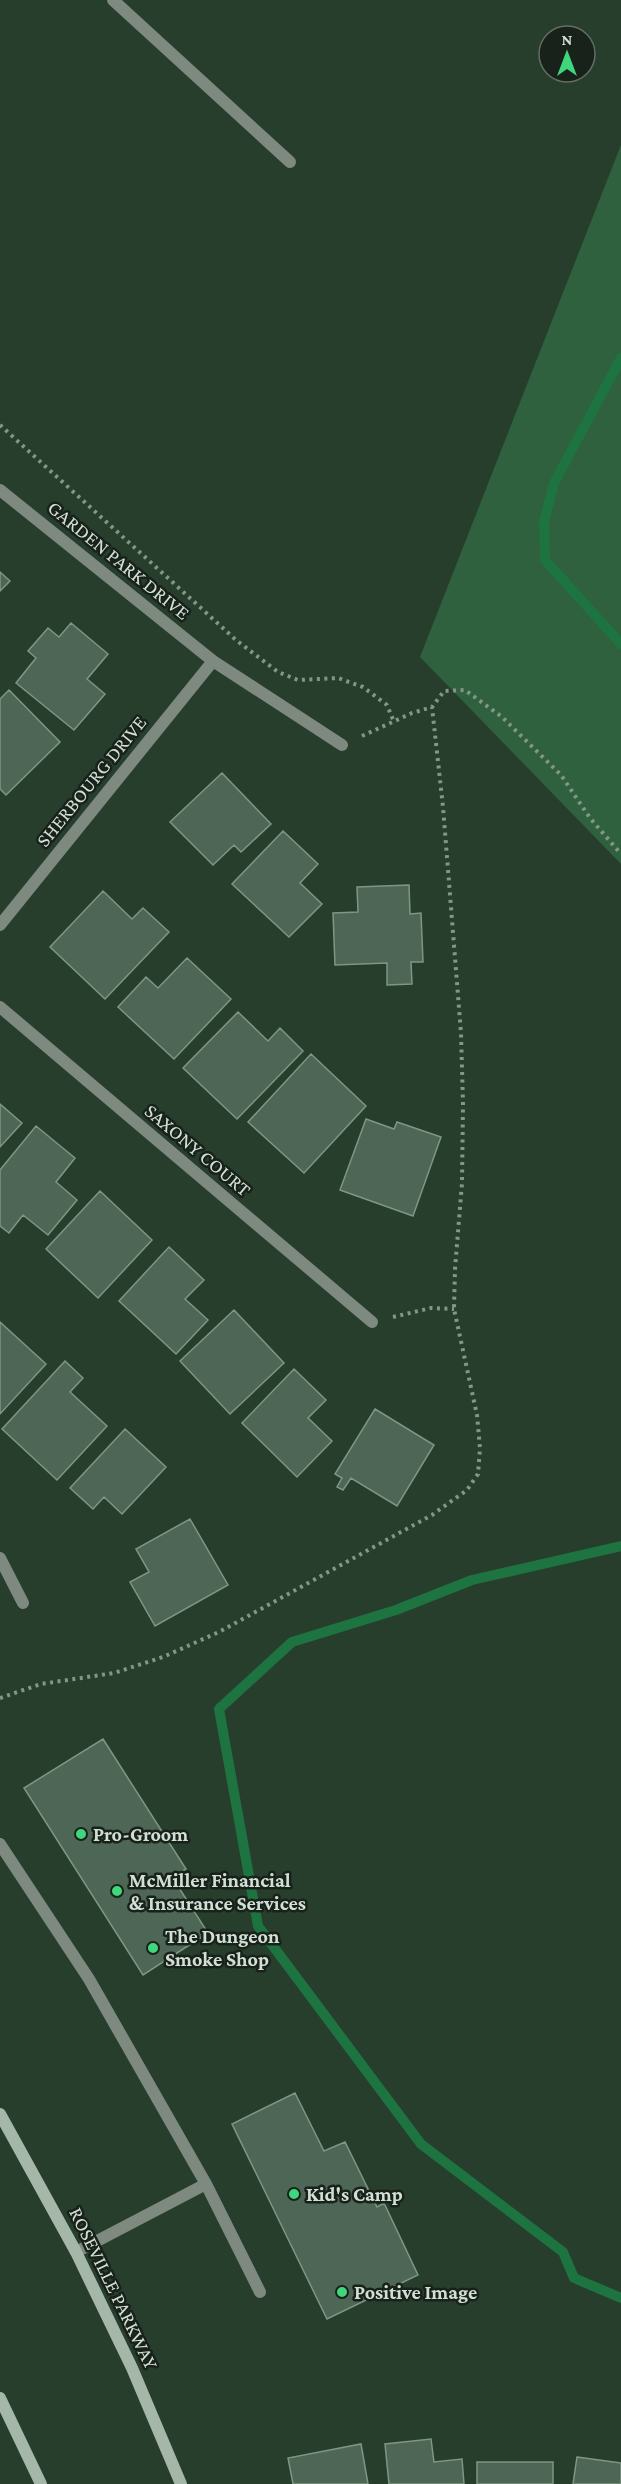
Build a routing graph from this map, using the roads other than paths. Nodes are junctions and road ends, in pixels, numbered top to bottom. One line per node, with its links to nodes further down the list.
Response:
1 (112, 0): 2 (street)
2 (290, 162)
3 (0, 490): 4 (street, GARDEN PARK DRIVE)
4 (213, 661): 5 (street, GARDEN PARK DRIVE); 6 (street, SHERBOURG DRIVE)
5 (342, 745)
6 (0, 925)
7 (0, 1007): 8 (street, SAXONY COURT)
8 (372, 1323)
9 (0, 1558): 10 (street)
10 (23, 1603)
11 (0, 1844): 13 (street)
12 (0, 2114): 14 (main road, ROSEVILLE PARKWAY)
13 (206, 2184): 14 (street); 15 (street)
14 (76, 2252): 18 (main road, ROSEVILLE PARKWAY)
15 (260, 2292)
16 (0, 2398): 17 (main road)
17 (41, 2484)
18 (181, 2484)

